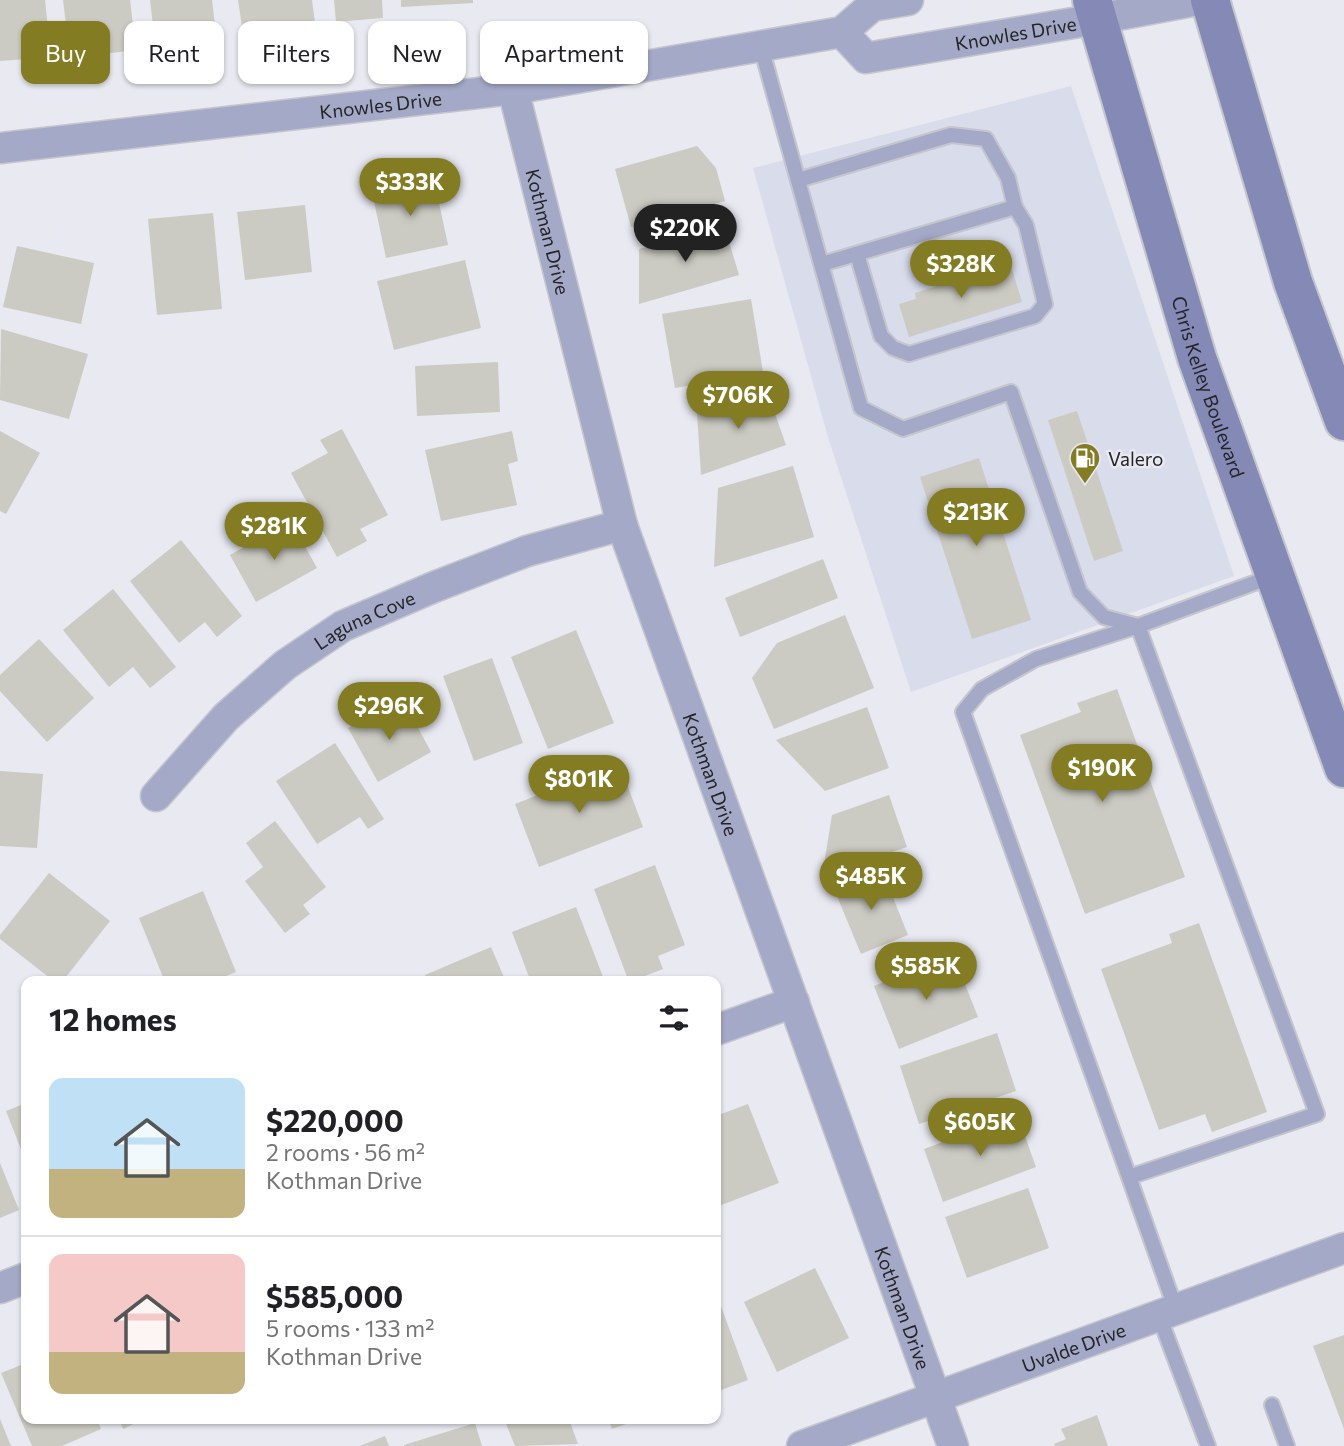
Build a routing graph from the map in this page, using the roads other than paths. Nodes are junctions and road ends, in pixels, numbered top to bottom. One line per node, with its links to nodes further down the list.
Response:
1 (908, 0): 5 (street)
2 (1198, 0): 4 (street, Knowles Drive)
3 (1210, 0): 13 (main road)
4 (1095, 10): 5 (street, Knowles Drive); 15 (main road, Chris Kelley Boulevard)
5 (842, 32): 6 (street, Knowles Drive)
6 (761, 47): 7 (street, Knowles Drive); 9 (lane)
7 (513, 89): 8 (street, Knowles Drive); 14 (street, Kothman Drive)
8 (0, 148)
9 (798, 180): 10 (lane); 12 (lane)
10 (1015, 207): 11 (lane); 11 (lane)
11 (857, 254): 12 (lane)
12 (822, 264): 16 (lane)
13 (1344, 421)
14 (622, 525): 18 (street, Laguna Cove); 19 (street, Kothman Drive)
15 (1275, 576): 16 (lane); 17 (main road, Chris Kelley Boulevard)
16 (1138, 626): 21 (lane); 21 (lane)
17 (1344, 768)
18 (156, 796)
19 (794, 1002): 20 (street); 26 (street, Kothman Drive)
20 (721, 1028)
21 (1129, 1177): 25 (lane)
22 (1344, 1248): 25 (street, Uvalde Drive)
23 (21, 1280): 24 (street)
24 (0, 1288)
25 (1167, 1313): 26 (street, Uvalde Drive); 30 (lane)
26 (936, 1397): 28 (street, Uvalde Drive); 29 (street, Kothman Drive)
27 (1272, 1405): 31 (lane)
28 (802, 1446)
29 (953, 1446)
30 (1208, 1446)
31 (1287, 1446)

